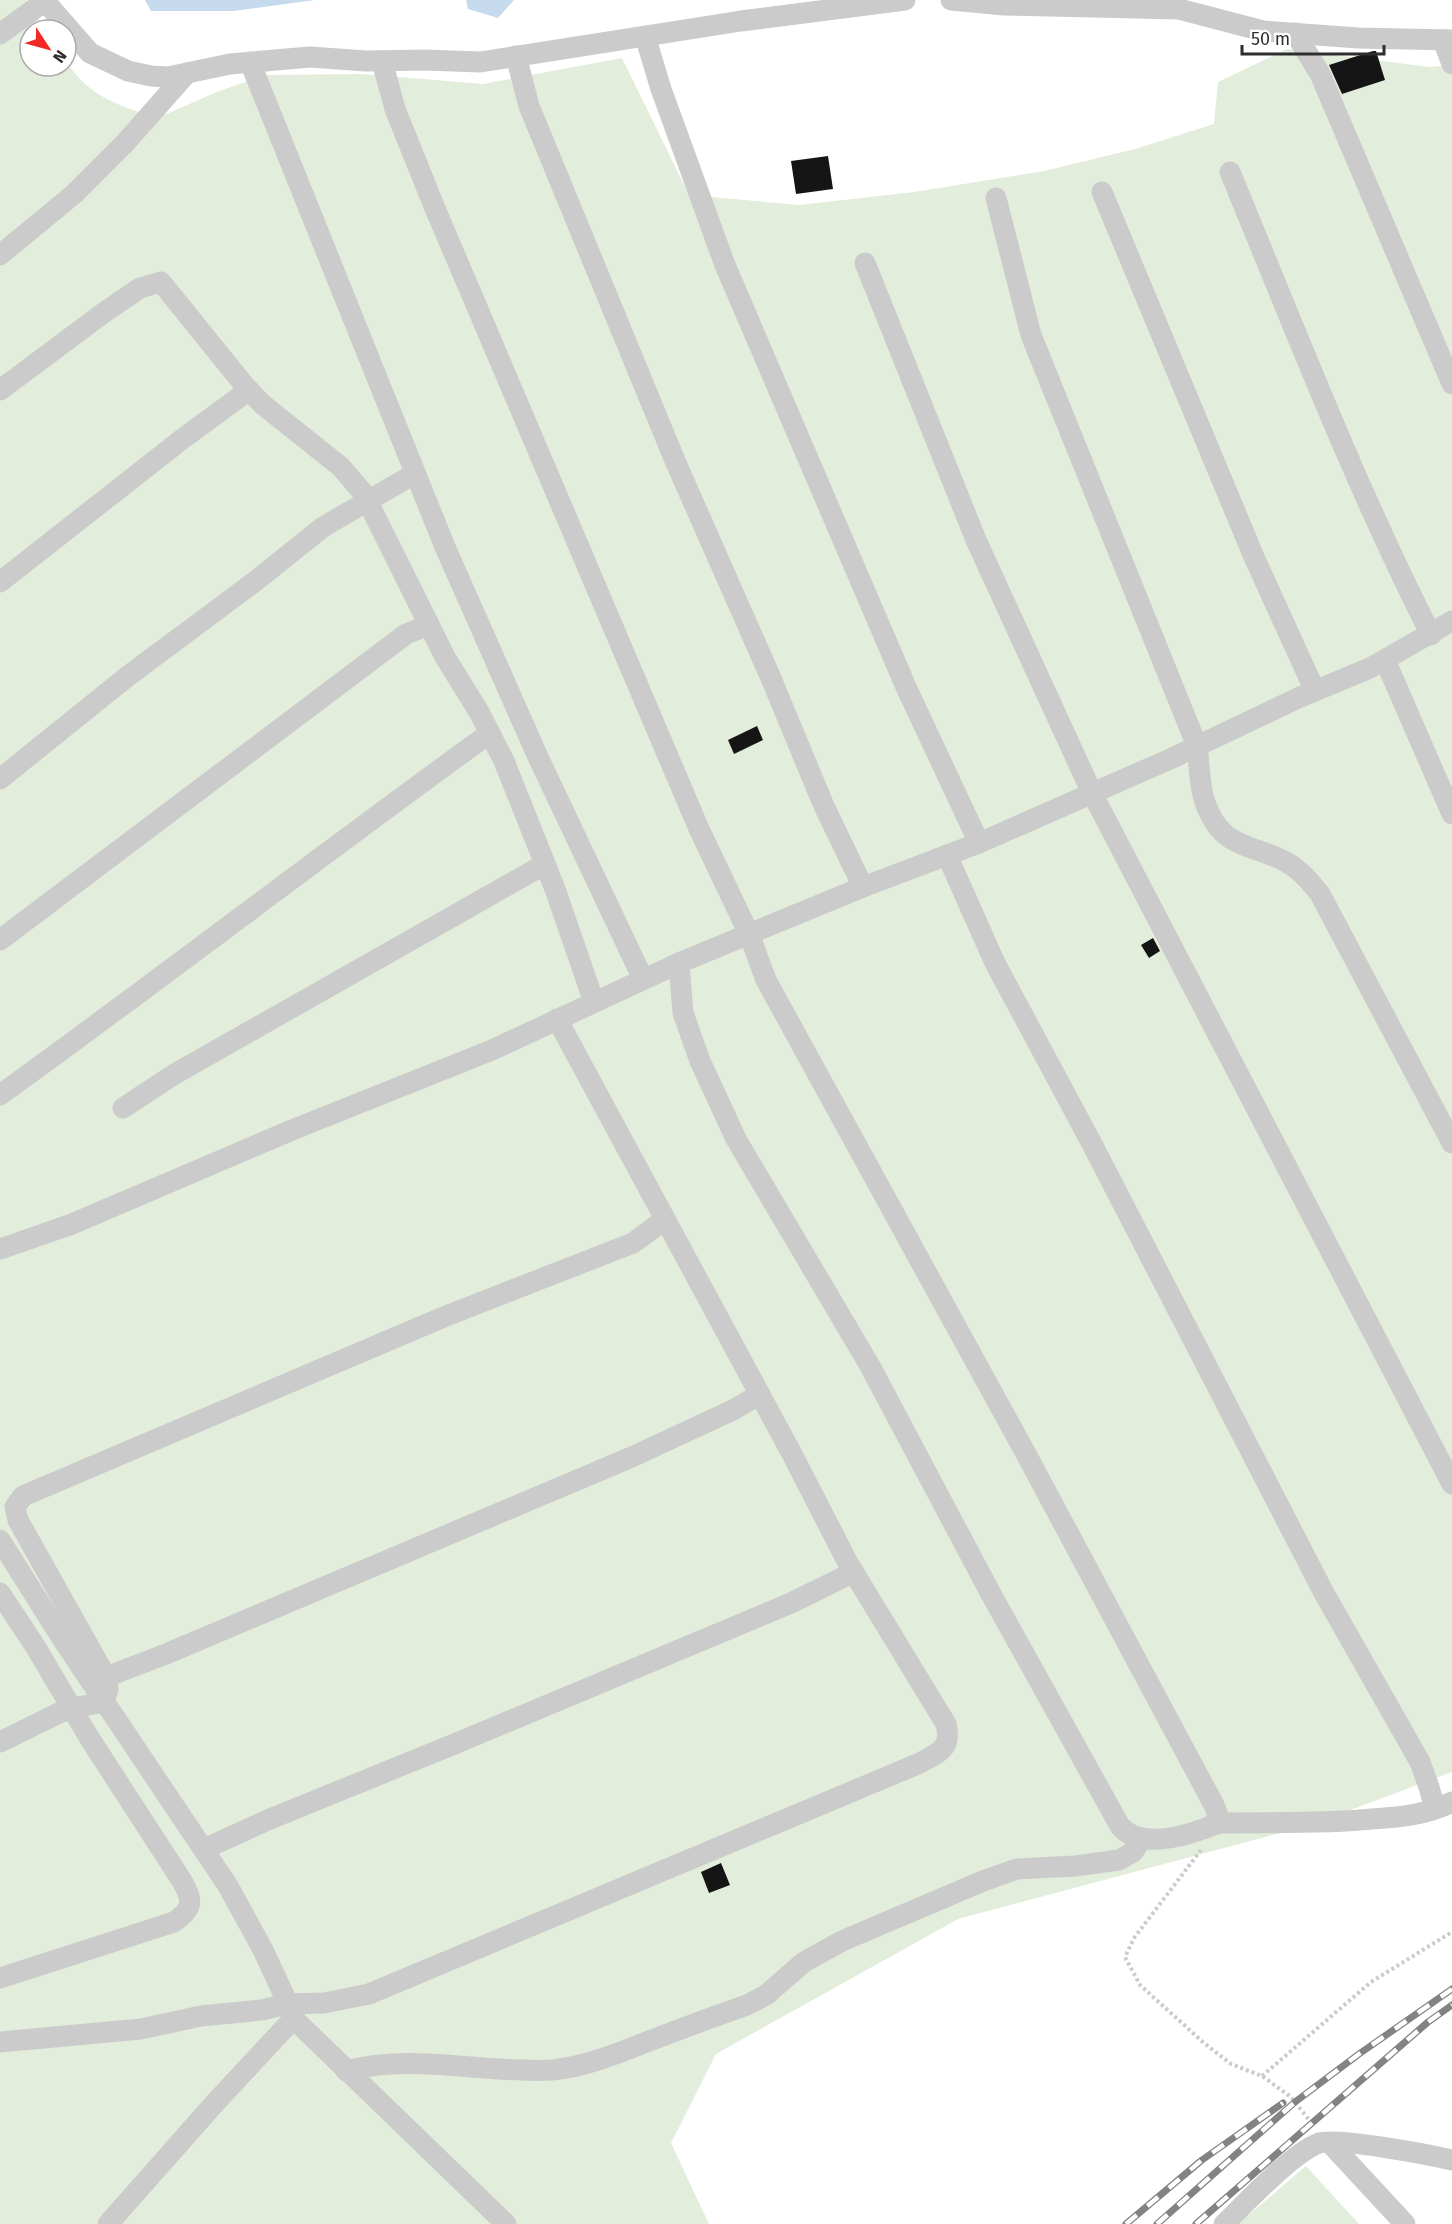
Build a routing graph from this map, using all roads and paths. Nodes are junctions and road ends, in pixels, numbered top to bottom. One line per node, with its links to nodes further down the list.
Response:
1 (905, 0): 6 (street)
2 (951, 0): 4 (street)
3 (44, 1): 5 (street); 12 (street)
4 (1295, 33): 7 (street); 18 (street)
5 (0, 34)
6 (645, 36): 8 (street); 34 (street)
7 (1448, 40): 11 (street)
8 (516, 56): 9 (street); 37 (street)
9 (382, 61): 10 (street); 38 (street)
10 (249, 62): 12 (street); 21 (street)
11 (1452, 64)
12 (187, 73): 16 (street)
13 (1230, 172): 26 (street)
14 (1102, 192): 28 (street)
15 (996, 198): 30 (street)
16 (0, 255)
17 (865, 263): 32 (street)
18 (1452, 384)
19 (0, 390): 20 (street)
20 (249, 390): 22 (street); 23 (street)
21 (414, 474): 22 (street); 41 (street)
22 (369, 503): 25 (street); 31 (street)
23 (0, 582)
24 (1452, 621): 26 (street)
25 (429, 625): 29 (street); 39 (street)
26 (1431, 634): 27 (street)
27 (1385, 660): 28 (street); 33 (street)
28 (1315, 691): 30 (street)
29 (490, 733): 36 (street); 44 (street)
30 (1197, 746): 32 (street); 46 (street)
31 (0, 779)
32 (1092, 793): 34 (street); 50 (street)
33 (1452, 813)
34 (979, 843): 35 (street)
35 (947, 855): 37 (street); 58 (street)
36 (545, 864): 42 (street); 45 (street)
37 (863, 887): 38 (street)
38 (749, 934): 40 (street); 59 (street)
39 (0, 940)
40 (679, 963): 41 (street); 60 (street)
41 (643, 980): 42 (street)
42 (594, 1002): 43 (street)
43 (557, 1019): 47 (street); 48 (street)
44 (0, 1095)
45 (123, 1108)
46 (1452, 1143)
47 (664, 1220): 49 (street); 54 (street)
48 (0, 1249)
49 (760, 1394): 52 (street); 54 (street)
50 (1452, 1484)
51 (0, 1540): 55 (street)
52 (854, 1572): 61 (street); 65 (street)
53 (0, 1593): 56 (street)
54 (105, 1677): 55 (street)
55 (104, 1702): 56 (street); 61 (street)
56 (72, 1708): 57 (street); 64 (street)
57 (0, 1742)
58 (1443, 1806): 59 (street)
59 (1221, 1823): 60 (street)
60 (1142, 1838): 67 (street)
61 (204, 1849): 65 (street)
62 (1201, 1849): 68 (path)
63 (1452, 1932): 68 (path)
64 (0, 1978)
65 (290, 2011): 66 (street); 67 (street); 72 (street)
66 (0, 2042)
67 (346, 2071): 73 (street)
68 (1262, 2076): 69 (path)
69 (1312, 2123)
70 (1330, 2143): 71 (street); 74 (street); 75 (street)
71 (1452, 2160)
72 (108, 2224)
73 (506, 2224)
74 (1224, 2224)
75 (1405, 2224)

